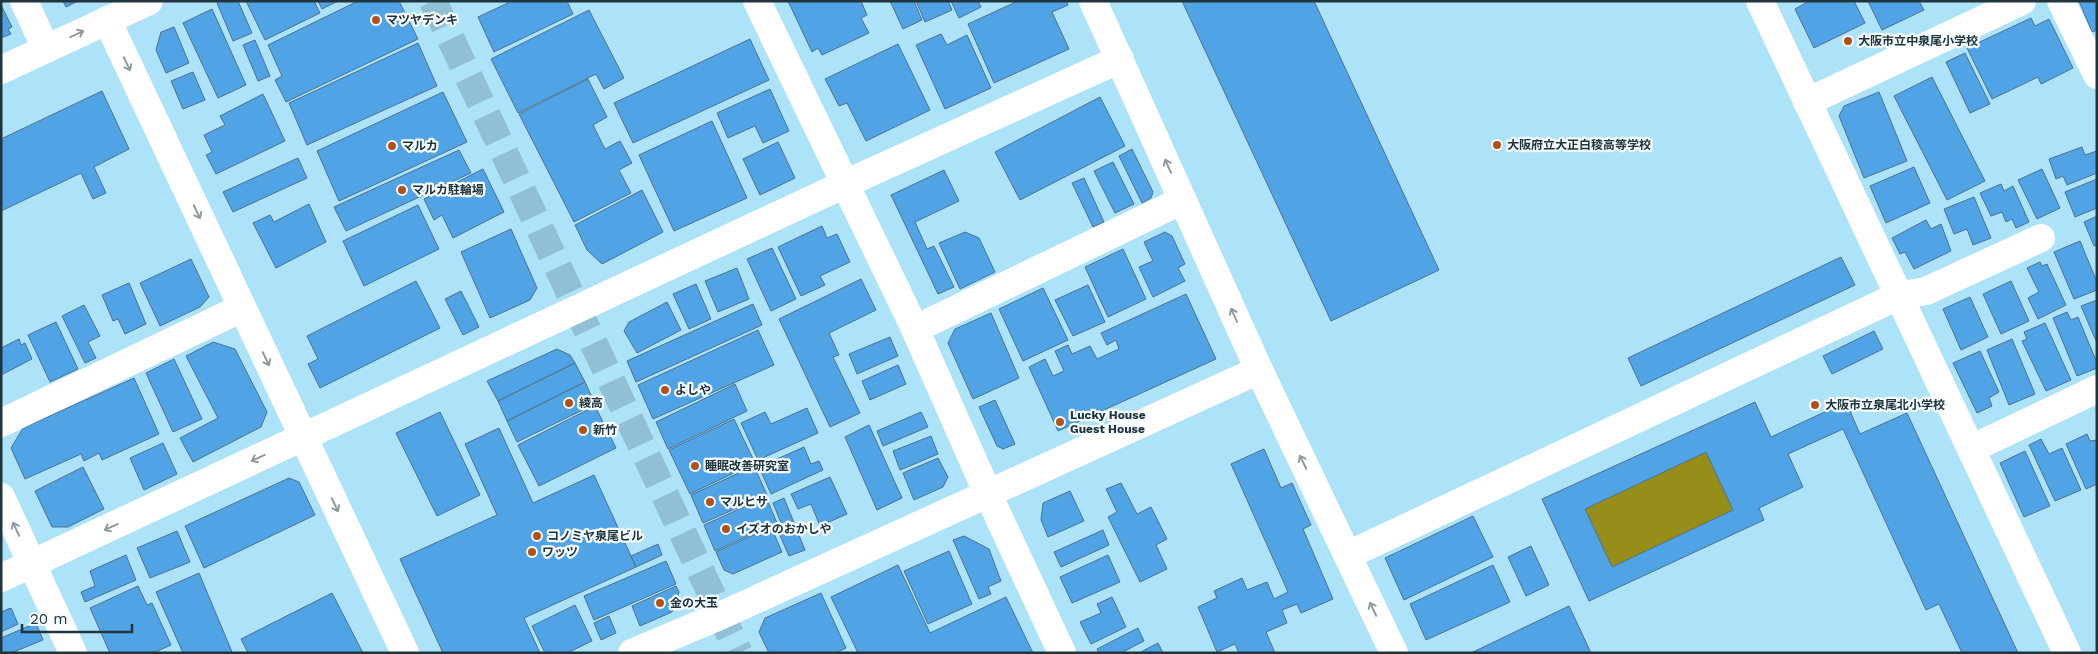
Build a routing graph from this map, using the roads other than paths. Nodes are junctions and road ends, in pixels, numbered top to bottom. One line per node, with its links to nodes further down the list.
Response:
1 (24, 1): 9 (street)
2 (149, 1): 8 (street)
3 (757, 1): 14 (street)
4 (1093, 1): 10 (street)
5 (1760, 1): 13 (street)
6 (2022, 1): 13 (street)
7 (2061, 1): 12 (street)
8 (107, 20): 9 (street, one-way to 8); 18 (street, one-way to 18)
9 (46, 48): 11 (street)
10 (1120, 59): 14 (street); 15 (street, one-way to 10)
11 (1, 70)
12 (2097, 75)
13 (1807, 102): 17 (street)
14 (844, 184): 19 (street); 23 (street)
15 (1183, 200): 19 (street); 20 (street, one-way to 15)
16 (2041, 238): 17 (street)
17 (1898, 296): 24 (street); 27 (street)
18 (242, 308): 22 (street); 23 (street, one-way to 23)
19 (915, 329): 25 (street)
20 (1259, 370): 25 (street); 27 (street, one-way to 20)
21 (2097, 390): 24 (street)
22 (1, 423)
23 (303, 437): 28 (street, one-way to 28); 31 (street, one-way to 31)
24 (1970, 449): 35 (street)
25 (988, 494): 32 (street); 33 (street)
26 (1, 497): 28 (street, one-way to 26)
27 (1348, 555): 34 (street, one-way to 27)
28 (32, 564): 29 (street); 30 (street)
29 (1, 578)
30 (73, 653)
31 (405, 653)
32 (632, 653)
33 (1062, 653)
34 (1394, 653)
35 (2067, 653)

